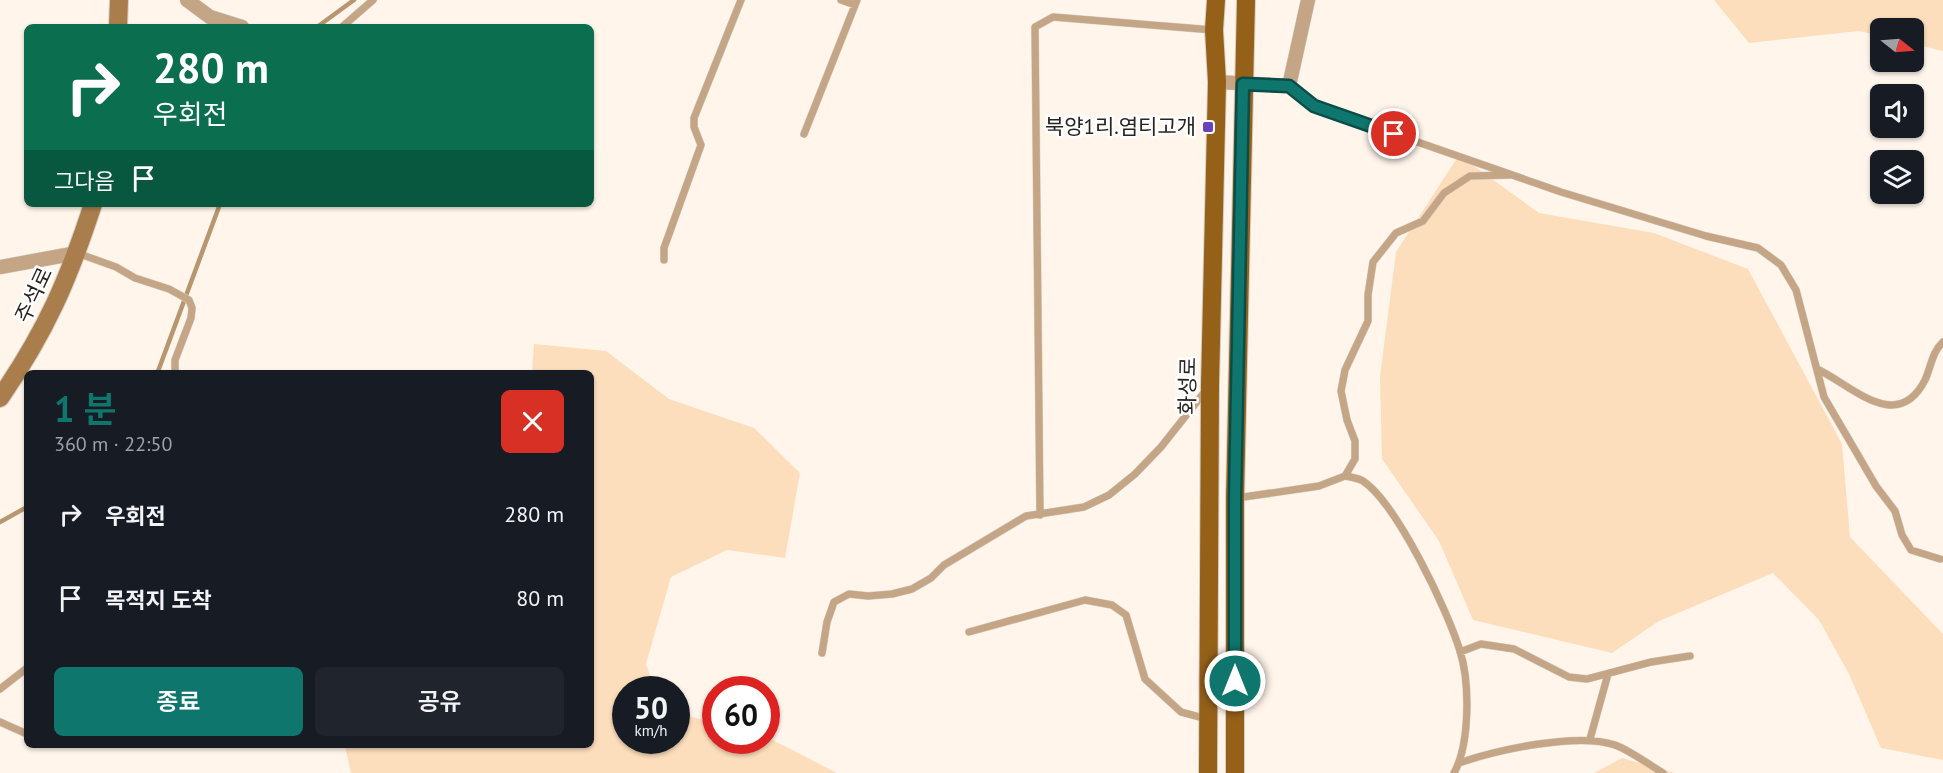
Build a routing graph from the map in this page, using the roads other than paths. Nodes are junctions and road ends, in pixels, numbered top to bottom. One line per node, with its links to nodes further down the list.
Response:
1 (118, 0): 10 (main road)
2 (187, 0): 11 (street)
3 (373, 0): 12 (lane)
4 (741, 0): 21 (lane)
5 (841, 0): 9 (lane)
6 (1216, 0): 13 (main road, 화성로)
7 (1246, 0): 15 (main road)
8 (1308, 0): 16 (street)
9 (856, 3): 17 (lane)
10 (118, 24)
11 (233, 24)
12 (345, 24)
13 (1214, 30): 14 (main road, 화성로); 30 (lane)
14 (1217, 82): 15 (street); 26 (main road, 화성로)
15 (1243, 84): 16 (street); 29 (main road)
16 (1289, 86): 18 (lane)
17 (804, 134)
18 (1515, 175): 24 (lane); 28 (lane)
19 (92, 207): 20 (main road, 주석로)
20 (77, 253): 22 (street); 25 (lane); 27 (main road, 주석로)
21 (664, 260)
22 (0, 267)
23 (1943, 342): 24 (lane)
24 (1817, 369): 31 (lane)
25 (175, 370)
26 (1210, 385): 30 (lane); 39 (main road, 화성로)
27 (0, 398)
28 (1345, 476): 29 (lane); 33 (lane)
29 (1235, 498): 45 (main road)
30 (1040, 515): 34 (lane)
31 (1940, 559)
32 (969, 632): 39 (lane)
33 (1460, 651): 37 (lane); 43 (lane)
34 (822, 653)
35 (1690, 656): 37 (lane)
36 (24, 670): 38 (lane)
37 (1608, 674): 42 (lane)
38 (0, 689)
39 (1209, 720): 44 (main road, 화성로)
40 (0, 722): 41 (lane)
41 (24, 733)
42 (1590, 739): 43 (lane); 47 (lane)
43 (1459, 763): 46 (lane)
44 (1208, 773)
45 (1235, 773)
46 (1454, 773)
47 (1663, 773)

